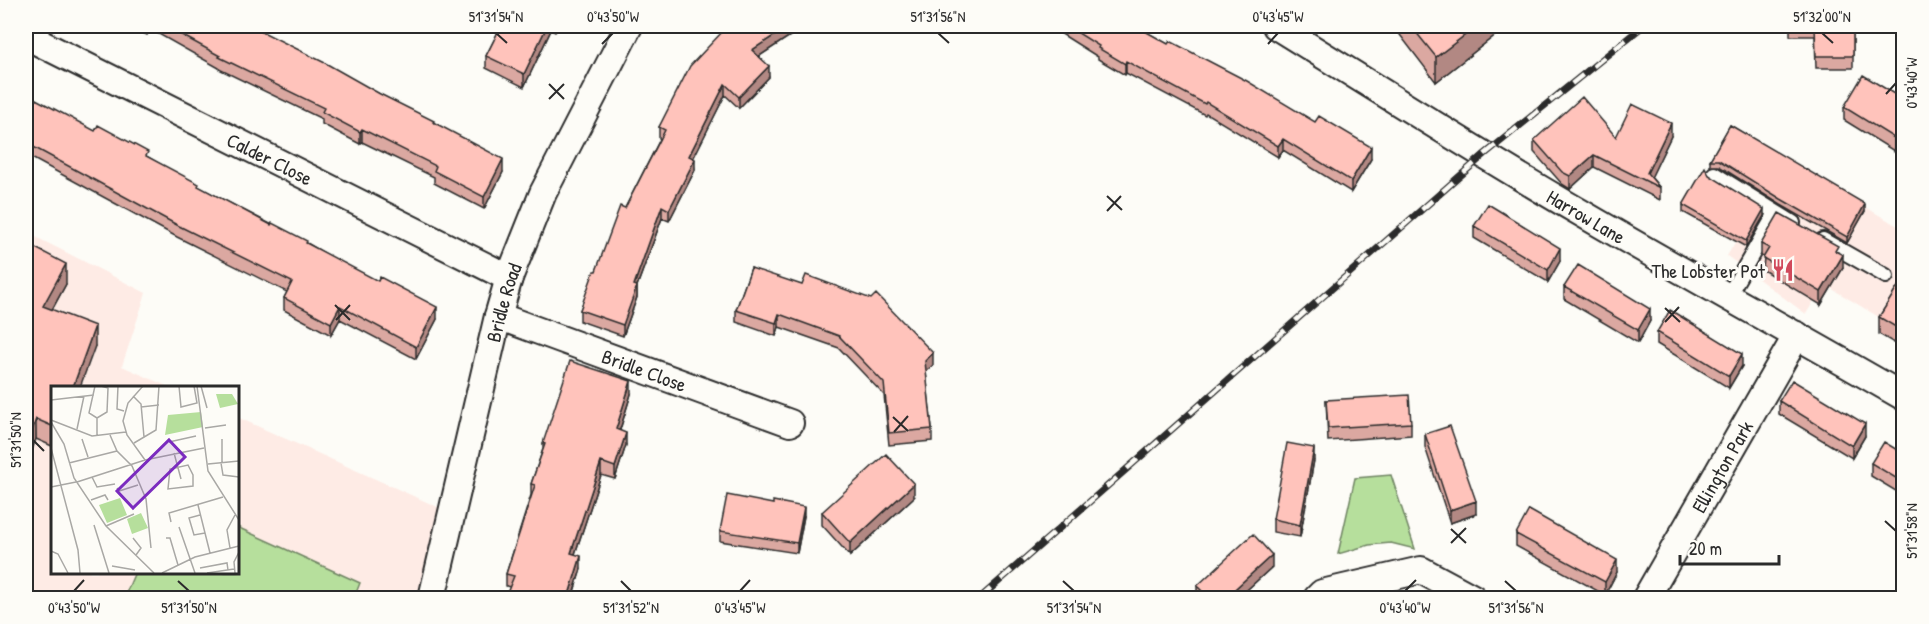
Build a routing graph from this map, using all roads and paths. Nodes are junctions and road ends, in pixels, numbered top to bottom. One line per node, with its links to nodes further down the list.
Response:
1 (629, 26): 7 (street, Bridle Road)
2 (1276, 26): 8 (street, Harrow Lane)
3 (32, 38): 7 (street, Calder Close)
4 (1714, 174): 5 (lane)
5 (1776, 213): 6 (lane); 8 (lane)
6 (1886, 276)
7 (509, 278): 9 (street, Bridle Road)
8 (1727, 298): 10 (street, Harrow Lane)
9 (498, 316): 12 (street, Bridle Close); 13 (street, Bridle Road)
10 (1797, 335): 11 (street, Harrow Lane); 16 (street, Ellington Park)
11 (1904, 397)
12 (790, 423)
13 (432, 598)
14 (1317, 598): 15 (street)
15 (1473, 598)
16 (1646, 598)

